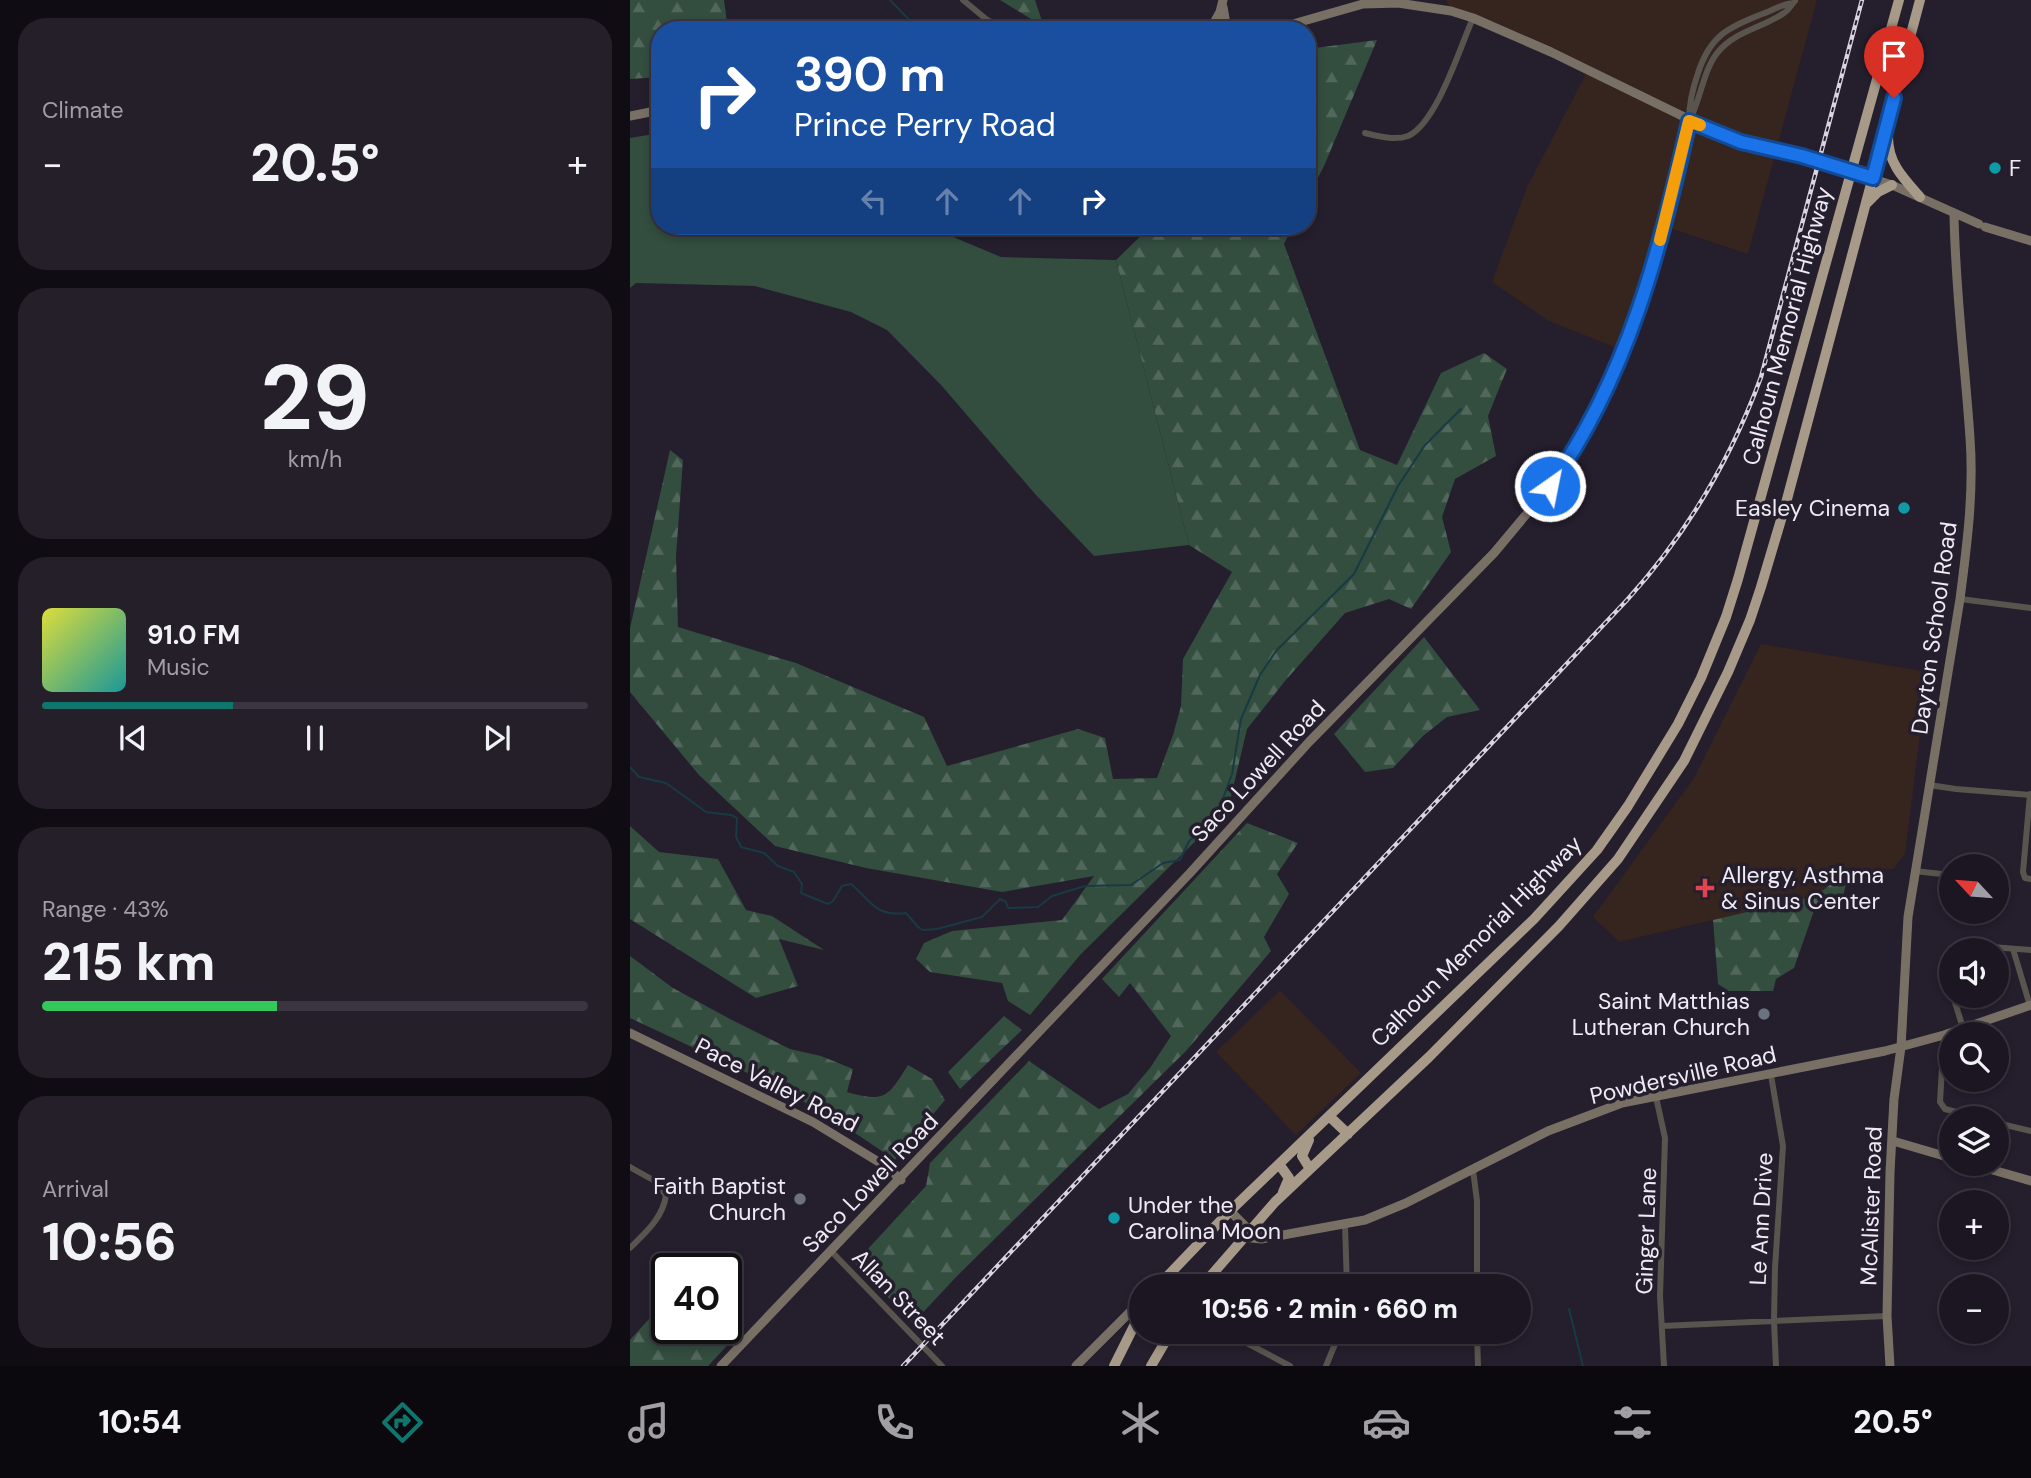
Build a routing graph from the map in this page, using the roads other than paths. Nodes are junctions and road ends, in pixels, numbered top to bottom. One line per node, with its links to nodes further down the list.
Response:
1 (963, 0): 9 (street)
2 (1223, 0): 10 (street); 11 (street)
3 (1454, 0): 7 (street)
4 (1899, 0): 18 (highway, Calhoun Memorial Highway)
5 (1920, 0): 16 (highway, Calhoun Memorial Highway)
6 (1794, 1): 15 (street)
7 (1451, 12): 8 (street); 12 (street)
8 (1473, 18): 15 (street); 17 (street)
9 (989, 21)
10 (1215, 21)
11 (1226, 21)
12 (1304, 21)
13 (651, 112): 14 (street)
14 (630, 116)
15 (1689, 121): 18 (street, bridge); 60 (street, Saco Lowell Road)
16 (1888, 122): 19 (highway, Calhoun Memorial Highway); 21 (highway)
17 (1365, 133)
18 (1852, 171): 19 (street); 25 (highway, Calhoun Memorial Highway)
19 (1873, 178): 20 (street); 22 (highway, Calhoun Memorial Highway)
20 (1892, 185): 21 (street); 22 (highway)
21 (1920, 197): 23 (street)
22 (1866, 205): 26 (highway, Calhoun Memorial Highway)
23 (1954, 213): 24 (street); 27 (street, Dayton School Road)
24 (2031, 241)
25 (1738, 579): 26 (highway); 29 (highway, Calhoun Memorial Highway)
26 (1761, 587): 30 (highway, Calhoun Memorial Highway)
27 (1960, 599): 28 (street); 31 (street, Dayton School Road)
28 (2031, 608)
29 (1678, 724): 30 (highway); 36 (highway, Calhoun Memorial Highway)
30 (1698, 734): 40 (highway, Calhoun Memorial Highway)
31 (1929, 785): 32 (street); 33 (street, Dayton School Road)
32 (2030, 795): 35 (street)
33 (1914, 872): 34 (street); 45 (street, Dayton School Road)
34 (1939, 874)
35 (2031, 879)
36 (1506, 946): 40 (highway); 48 (highway, Calhoun Memorial Highway)
37 (2009, 949): 38 (street)
38 (2013, 949): 39 (street); 41 (street)
39 (2031, 950)
40 (1523, 963): 52 (highway, Calhoun Memorial Highway)
41 (2030, 1005): 42 (street, Powdersville Road)
42 (1980, 1022)
43 (630, 1033): 60 (street, Pace Valley Road)
44 (1939, 1036): 45 (street, Powdersville Road)
45 (1901, 1047): 46 (street, Powdersville Road); 53 (street, McAlister Road)
46 (1771, 1075): 47 (street, Powdersville Road); 74 (street, Le Ann Drive)
47 (1656, 1097): 58 (street, Powdersville Road); 75 (street, Ginger Lane)
48 (1329, 1116): 50 (highway, Calhoun Memorial Highway); 52 (highway)
49 (2009, 1126): 51 (street)
50 (1313, 1131): 55 (highway, Calhoun Memorial Highway); 57 (highway)
51 (2031, 1131)
52 (1348, 1134): 57 (highway, Calhoun Memorial Highway)
53 (1893, 1141): 54 (street); 73 (street, McAlister Road)
54 (1939, 1154)
55 (1279, 1164): 62 (highway); 63 (highway, Calhoun Memorial Highway)
56 (630, 1167): 66 (street)
57 (1310, 1169): 62 (highway, Calhoun Memorial Highway)
58 (1473, 1170): 64 (street, Powdersville Road); 71 (street)
59 (2009, 1173): 61 (street)
60 (901, 1180): 67 (street, Saco Lowell Road)
61 (2031, 1181)
62 (1280, 1197): 65 (highway, Calhoun Memorial Highway)
63 (1230, 1211): 65 (street); 68 (highway, Calhoun Memorial Highway)
64 (1345, 1225): 65 (street, Powdersville Road); 70 (street)
65 (1246, 1234): 69 (highway, Calhoun Memorial Highway)
66 (630, 1248)
67 (831, 1251): 82 (street, Saco Lowell Road); 83 (street, Allan Street)
68 (1169, 1274)
69 (1212, 1274)
70 (1346, 1274)
71 (1477, 1274)
72 (1129, 1313): 84 (street)
73 (1886, 1316): 74 (street); 92 (street, McAlister Road)
74 (1774, 1321): 75 (street); 91 (street, Le Ann Drive)
75 (1662, 1326): 90 (street, Ginger Lane)
76 (1129, 1336): 85 (highway)
77 (1164, 1344): 81 (highway)
78 (1249, 1344): 87 (street)
79 (1335, 1344): 88 (street)
80 (1477, 1344): 89 (street)
81 (1153, 1362): 86 (street)
82 (721, 1366)
83 (942, 1366)
84 (1076, 1366)
85 (1114, 1366)
86 (1145, 1366)
87 (1290, 1366)
88 (1326, 1366)
89 (1478, 1366)
90 (1664, 1366)
91 (1776, 1366)
92 (1890, 1366)

